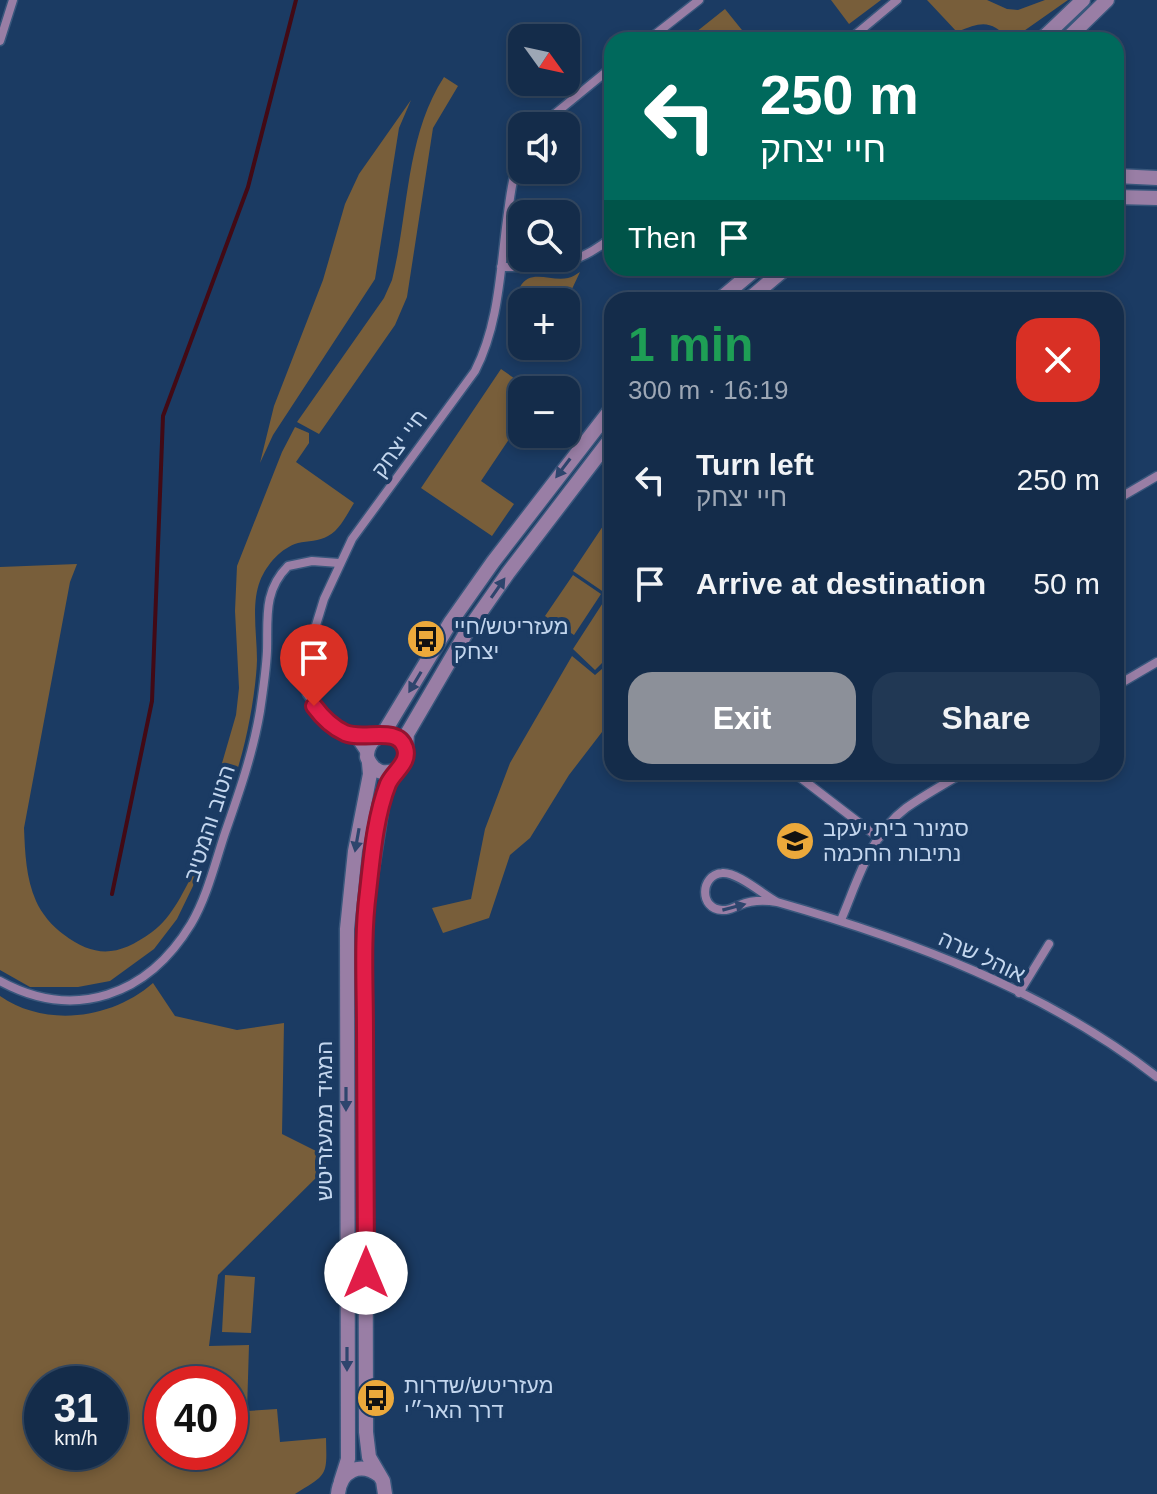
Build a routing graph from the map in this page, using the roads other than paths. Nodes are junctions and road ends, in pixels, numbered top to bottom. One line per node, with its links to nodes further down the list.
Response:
1 (13, 0): 10 (street)
2 (699, 0): 6 (street)
3 (897, 0): 7 (street)
4 (1083, 0): 8 (street)
5 (1107, 0): 9 (street)
6 (658, 32)
7 (859, 32)
8 (1049, 32)
9 (1074, 32)
10 (0, 41)
11 (604, 74): 12 (street)
12 (557, 112)
13 (1124, 176): 14 (street)
14 (1157, 178)
15 (513, 184): 19 (street, חיי יצחק)
16 (1124, 197): 17 (street)
17 (1157, 198)
18 (604, 242): 19 (street)
19 (501, 267): 28 (street, חיי יצחק)
20 (748, 276): 22 (street)
21 (776, 276): 23 (street)
22 (728, 292)
23 (758, 292)
24 (604, 418): 32 (street, one-way to 32)
25 (604, 447): 33 (street, one-way to 25)
26 (1157, 476): 27 (street)
27 (1124, 495)
28 (339, 563): 31 (street, חיי יצחק); 42 (street, הטוב והמטיב)
29 (1157, 662): 30 (street)
30 (1124, 681)
31 (347, 734): 32 (street); 34 (street, חיי יצחק)
32 (380, 735): 33 (street); 34 (street)
33 (406, 752): 35 (street)
34 (368, 760): 35 (street); 46 (street, המגיד ממעזריטש, one-way to 46)
35 (398, 769): 45 (street, המגיד ממעזריטש)
36 (803, 780): 38 (street)
37 (951, 780): 38 (street)
38 (879, 838): 40 (street)
39 (777, 902): 39 (street, אוהל שרה, one-way to 39); 40 (street, אוהל שרה)
40 (841, 920): 43 (street, אוהל שרה)
41 (1049, 944): 43 (street)
42 (0, 981)
43 (1019, 993): 44 (street, אוהל שרה)
44 (1157, 1077)
45 (379, 1475): 46 (street); 47 (street, המגיד ממעזריטש)
46 (337, 1489)
47 (385, 1494)

